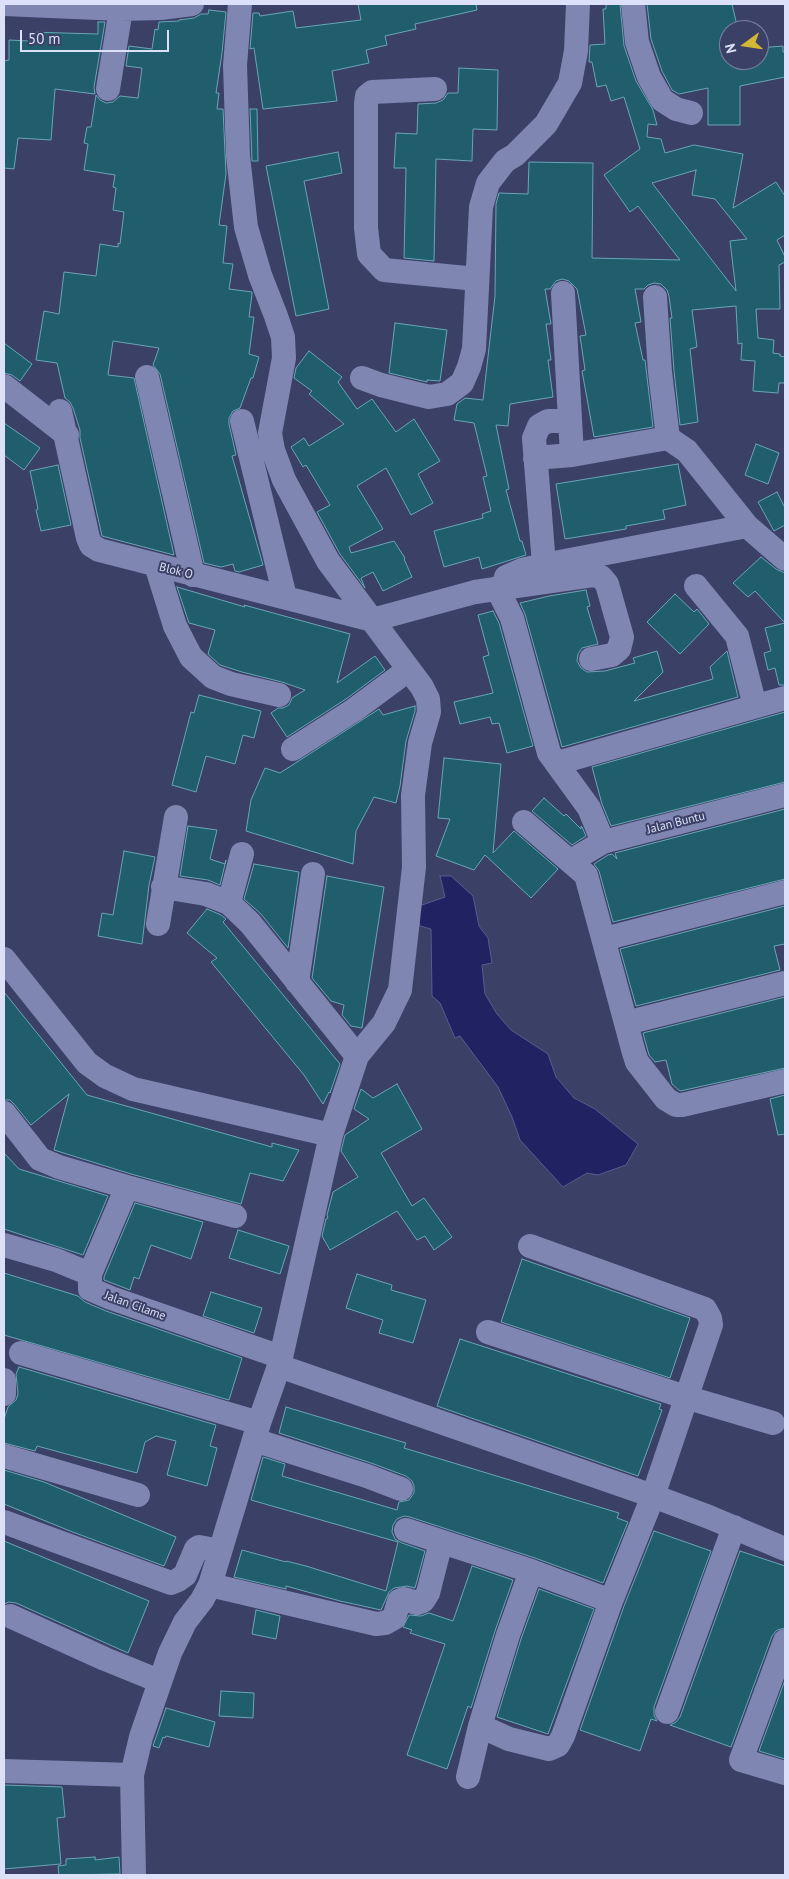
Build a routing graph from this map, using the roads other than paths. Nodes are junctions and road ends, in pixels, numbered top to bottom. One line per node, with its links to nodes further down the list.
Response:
1 (4, 4): 6 (street)
2 (192, 4): 6 (street)
3 (240, 4): 31 (street)
4 (578, 4): 10 (street)
5 (633, 4): 9 (street)
6 (121, 9): 7 (street)
7 (108, 89)
8 (435, 89): 10 (street)
9 (691, 113)
10 (476, 279): 14 (street)
11 (563, 293): 17 (street)
12 (655, 298): 20 (street)
13 (147, 377): 27 (street)
14 (362, 378)
15 (4, 386): 19 (street)
16 (60, 411): 19 (street, Blok O)
17 (570, 420): 21 (street); 22 (street)
18 (242, 421): 30 (street)
19 (66, 435): 25 (street, Blok O)
20 (668, 438): 21 (street); 23 (street)
21 (572, 455): 22 (street)
22 (535, 458): 26 (street)
23 (747, 526): 24 (street); 26 (street)
24 (785, 559)
25 (156, 565): 27 (street, Blok O); 34 (street)
26 (544, 565): 29 (street)
27 (193, 575): 30 (street, Blok O)
28 (696, 586): 36 (street)
29 (497, 588): 31 (street); 32 (street); 38 (street)
30 (285, 598): 31 (street, Blok O)
31 (372, 620): 33 (street)
32 (591, 659)
33 (408, 670): 37 (street); 55 (street)
34 (279, 695)
35 (785, 698): 36 (street)
36 (755, 706): 38 (street)
37 (293, 749)
38 (556, 761): 42 (street)
39 (785, 795): 42 (street, Jalan Buntu)
40 (176, 817): 46 (street)
41 (524, 822): 44 (street)
42 (602, 842): 44 (street, Jalan Buntu)
43 (242, 854): 48 (street)
44 (571, 861): 50 (street)
45 (313, 874): 52 (street)
46 (163, 887): 48 (street); 49 (street)
47 (785, 892): 50 (street)
48 (229, 903): 52 (street)
49 (158, 924)
50 (604, 939): 54 (street)
51 (4, 959): 58 (street)
52 (297, 982): 55 (street)
53 (785, 982): 54 (street)
54 (626, 1024): 56 (street)
55 (357, 1056): 58 (street)
56 (785, 1081)
57 (4, 1113): 59 (street)
58 (331, 1136): 66 (street)
59 (127, 1187): 60 (street); 63 (street)
60 (235, 1216)
61 (4, 1245): 63 (street)
62 (530, 1246): 69 (street)
63 (90, 1274): 66 (street, Jalan Cilame)
64 (488, 1332): 69 (street)
65 (21, 1352): 71 (street)
66 (280, 1362): 71 (street); 75 (street)
67 (4, 1380): 68 (street)
68 (4, 1394)
69 (685, 1397): 70 (street); 75 (street)
70 (773, 1423)
71 (256, 1431): 73 (street); 81 (street)
72 (4, 1456): 74 (street)
73 (401, 1489)
74 (138, 1495)
75 (653, 1496): 77 (street); 84 (street)
76 (4, 1522): 81 (street)
77 (734, 1527): 80 (street); 88 (street)
78 (406, 1530): 79 (street)
79 (441, 1542): 82 (street); 83 (street)
80 (785, 1549)
81 (220, 1551): 83 (street)
82 (531, 1572): 84 (street); 89 (street)
83 (210, 1585): 87 (street)
84 (611, 1601): 89 (street)
85 (10, 1616): 87 (street)
86 (785, 1641): 91 (street)
87 (159, 1681): 92 (street)
88 (667, 1712)
89 (480, 1726): 93 (street)
90 (4, 1771): 92 (street)
91 (785, 1773)
92 (132, 1775): 94 (street)
93 (468, 1777)
94 (134, 1875)

